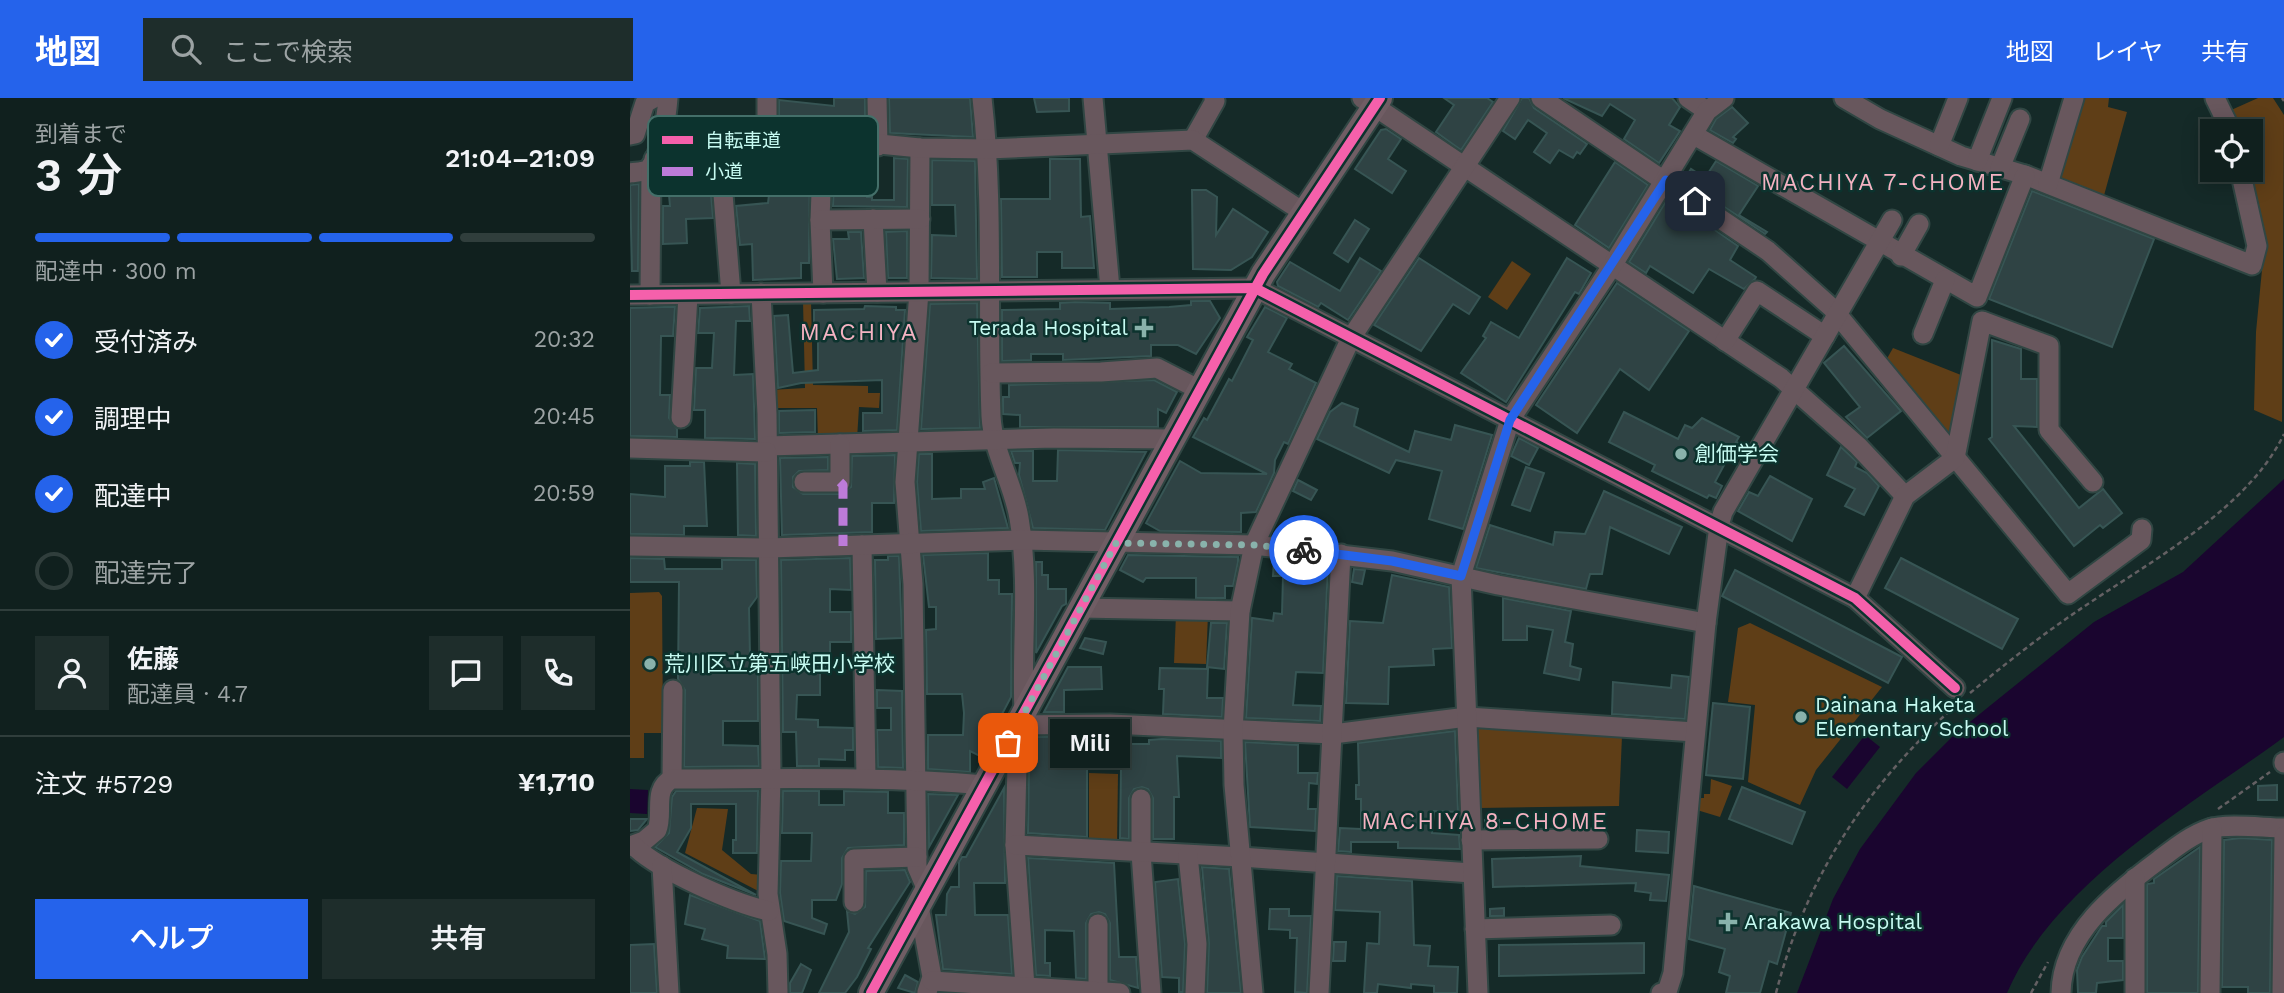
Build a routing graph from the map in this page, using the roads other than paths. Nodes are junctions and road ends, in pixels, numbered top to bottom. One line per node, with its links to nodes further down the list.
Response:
1 (654, 98): 24 (street)
2 (668, 98): 19 (street)
3 (767, 98): 20 (street)
4 (877, 98): 21 (street)
5 (982, 98): 31 (street)
6 (1093, 98): 27 (street)
7 (1214, 98): 26 (street)
8 (1510, 98): 33 (street)
9 (1541, 98): 38 (street)
10 (1688, 98): 18 (street)
11 (1724, 98): 18 (street)
12 (1844, 98): 29 (street)
13 (1958, 98): 29 (street)
14 (2002, 98): 32 (street)
15 (2074, 98): 40 (street)
16 (2215, 98): 23 (street)
17 (1372, 101): 33 (street); 44 (main road)
18 (1707, 111): 25 (street)
19 (667, 116)
20 (767, 116)
21 (877, 116)
22 (2020, 119): 34 (street)
23 (2225, 119)
24 (630, 135)
25 (1694, 135): 38 (street); 50 (street)
26 (1193, 140): 27 (street); 44 (street)
27 (1097, 145): 31 (street); 55 (street)
28 (878, 146): 30 (street)
29 (1939, 146): 32 (street)
30 (920, 148): 31 (street); 46 (street)
31 (988, 149): 57 (street)
32 (1977, 161): 34 (street)
33 (1464, 166): 52 (street); 70 (street)
34 (2000, 168): 37 (street)
35 (648, 170): 36 (street)
36 (630, 173)
37 (2025, 176): 40 (street); 65 (street)
38 (1666, 180): 52 (street); 66 (street)
39 (2244, 182): 40 (street)
40 (2048, 184)
41 (652, 196): 63 (street)
42 (723, 196): 61 (street)
43 (821, 196): 47 (street)
44 (1303, 212): 54 (main road)
45 (873, 219): 46 (street); 47 (street); 58 (street)
46 (920, 219): 56 (street)
47 (820, 220): 60 (street)
48 (1892, 220): 50 (street)
49 (1919, 224): 51 (street)
50 (1879, 244): 51 (street); 66 (street)
51 (1900, 256): 53 (street)
52 (1612, 266): 71 (street); 76 (street)
53 (1945, 280): 65 (street); 68 (street)
54 (1255, 288): 55 (street); 70 (street); 74 (main road)
55 (1110, 289): 57 (street)
56 (919, 291): 57 (street); 58 (street); 79 (street)
57 (990, 291): 72 (street)
58 (877, 292): 60 (street)
59 (761, 293): 60 (street); 61 (street); 82 (street)
60 (823, 293)
61 (731, 294): 64 (street)
62 (630, 295): 63 (street)
63 (650, 295): 64 (street)
64 (688, 295): 75 (street)
65 (1977, 297): 67 (street)
66 (1837, 315): 69 (street); 83 (street)
67 (1982, 321): 83 (street); 85 (street)
68 (1923, 334)
69 (1825, 336): 71 (street); 73 (street)
70 (1351, 338): 76 (street); 93 (street)
71 (1725, 341): 73 (street)
72 (991, 373): 74 (street); 78 (street)
73 (1794, 388): 86 (street); 87 (street)
74 (1200, 390): 77 (main road)
75 (681, 418)
76 (1510, 420): 87 (street); 97 (street)
77 (1172, 439): 78 (street); 90 (main road)
78 (993, 440): 79 (street); 89 (street)
79 (908, 442): 80 (street); 91 (street)
80 (840, 444): 82 (street); 84 (street)
81 (630, 448): 82 (street)
82 (767, 449): 95 (street)
83 (1955, 458): 86 (street); 88 (street)
84 (804, 482)
85 (2093, 482)
86 (1905, 496): 98 (street)
87 (1719, 526): 98 (street); 101 (street)
88 (2142, 529)
89 (1022, 540): 90 (street); 91 (street); 105 (street)
90 (1116, 543): 93 (street); 99 (main road)
91 (910, 544): 92 (street); 112 (street)
92 (862, 545): 95 (street); 110 (street)
93 (1254, 545): 96 (street); 100 (street)
94 (630, 546): 95 (street)
95 (768, 548): 109 (street)
96 (1341, 554): 97 (street); 108 (street)
97 (1461, 576): 101 (street); 104 (street)
98 (1855, 598): 102 (street)
99 (1081, 608): 100 (street); 105 (main road)
100 (1240, 611): 106 (street)
101 (1706, 623): 107 (street)
102 (1955, 688)
103 (673, 690): 111 (street)
104 (1467, 717): 107 (street); 108 (street); 119 (street)
105 (1016, 727): 106 (street); 113 (main road); 120 (street)
106 (1233, 731): 108 (street); 125 (street)
107 (1695, 732): 149 (street)
108 (1333, 734): 126 (street)
109 (771, 777): 110 (street); 111 (street); 132 (street)
110 (866, 778): 112 (street)
111 (672, 779): 121 (street)
112 (917, 779): 113 (street); 124 (street)
113 (985, 785): 130 (main road)
114 (1141, 799): 122 (street)
115 (2212, 828): 116 (street); 129 (street); 152 (street)
116 (2284, 828)
117 (2284, 836): 153 (street)
118 (1598, 839): 119 (street)
119 (1471, 841): 128 (street)
120 (1015, 845): 122 (street); 136 (street)
121 (632, 846): 127 (street)
122 (1141, 853): 123 (street); 143 (street)
123 (1188, 855): 125 (street); 144 (street)
124 (917, 857): 130 (street); 131 (street)
125 (1241, 857): 126 (street); 145 (street)
126 (1326, 865): 128 (street); 146 (street)
127 (662, 866): 132 (street); 139 (street)
128 (1472, 873): 135 (street)
129 (2135, 878): 150 (street); 151 (street)
130 (923, 898): 137 (street); 141 (main road)
131 (854, 902)
132 (769, 911): 140 (street)
133 (1098, 924): 138 (street)
134 (1611, 925): 135 (street)
135 (1475, 929): 147 (street)
136 (1010, 988): 137 (street); 138 (street)
137 (929, 989)
138 (1098, 991): 142 (street)
139 (669, 993)
140 (778, 993)
141 (871, 993)
142 (1120, 993)
143 (1151, 993)
144 (1195, 993)
145 (1253, 993)
146 (1319, 993)
147 (1478, 993)
148 (1661, 993): 149 (street)
149 (1668, 993)
150 (2061, 993)
151 (2134, 993)
152 (2210, 993)
153 (2282, 993)

